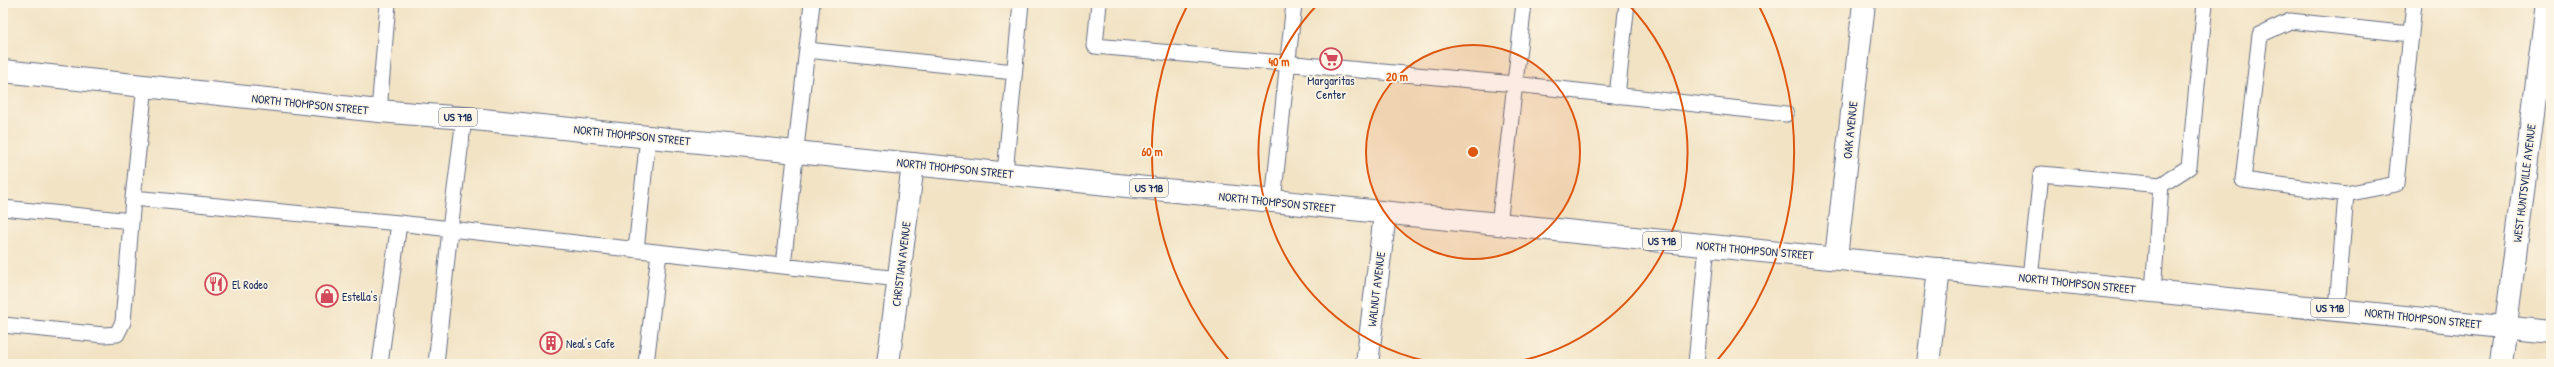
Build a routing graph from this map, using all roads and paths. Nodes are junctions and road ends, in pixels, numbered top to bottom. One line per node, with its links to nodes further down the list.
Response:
1 (388, 3): 20 (lane)
2 (812, 3): 13 (lane)
3 (1021, 3): 16 (lane)
4 (1100, 3): 14 (lane)
5 (1294, 3): 14 (lane)
6 (1524, 3): 17 (lane)
7 (1627, 3): 19 (lane)
8 (1864, 3): 40 (main road, OAK AVENUE)
9 (2205, 3): 27 (lane)
10 (2414, 3): 12 (lane)
11 (2548, 3): 48 (main road, WEST HUNTSVILLE AVENUE)
12 (2410, 34): 28 (lane); 28 (lane)
13 (807, 50): 16 (lane); 24 (lane)
14 (1287, 63): 17 (lane); 30 (lane)
15 (3, 71): 18 (main road, NORTH THOMPSON STREET / US 71B)
16 (1014, 72): 26 (lane)
17 (1515, 84): 19 (lane); 35 (lane)
18 (145, 85): 20 (main road, NORTH THOMPSON STREET / US 71B); 29 (lane)
19 (1616, 96): 21 (lane)
20 (379, 111): 22 (main road, NORTH THOMPSON STREET / US 71B)
21 (1786, 114)
22 (464, 118): 23 (main road, NORTH THOMPSON STREET / US 71B); 36 (lane)
23 (648, 137): 24 (main road, NORTH THOMPSON STREET / US 71B); 38 (lane)
24 (796, 152): 25 (main road, NORTH THOMPSON STREET / US 71B); 41 (lane)
25 (913, 164): 26 (main road, NORTH THOMPSON STREET / US 71B); 44 (main road, CHRISTIAN AVENUE)
26 (1005, 173): 30 (main road, NORTH THOMPSON STREET / US 71B)
27 (2161, 185): 43 (lane); 45 (lane)
28 (2346, 194): 46 (lane)
29 (133, 198): 33 (lane); 34 (lane)
30 (1273, 202): 32 (main road, NORTH THOMPSON STREET / US 71B)
31 (3, 208): 33 (lane)
32 (1385, 214): 35 (main road, NORTH THOMPSON STREET / US 71B); 54 (main road, WALNUT AVENUE)
33 (131, 221): 47 (lane)
34 (399, 223): 36 (lane); 50 (lane)
35 (1499, 225): 37 (main road, NORTH THOMPSON STREET / US 71B)
36 (450, 229): 38 (lane); 51 (lane)
37 (1707, 245): 40 (main road, NORTH THOMPSON STREET / US 71B); 55 (lane)
38 (636, 250): 39 (lane)
39 (658, 253): 41 (lane); 52 (lane)
40 (1836, 258): 42 (main road, NORTH THOMPSON STREET / US 71B)
41 (783, 266): 44 (lane)
42 (1939, 269): 43 (main road, NORTH THOMPSON STREET / US 71B); 56 (main road)
43 (2030, 278): 45 (main road, NORTH THOMPSON STREET / US 71B)
44 (899, 279): 53 (main road, CHRISTIAN AVENUE)
45 (2153, 291): 46 (main road, NORTH THOMPSON STREET / US 71B)
46 (2337, 309): 48 (main road, NORTH THOMPSON STREET / US 71B)
47 (3, 325)
48 (2506, 326): 49 (main road, NORTH THOMPSON STREET / US 71B); 57 (main road, WEST HUNTSVILLE AVENUE)
49 (2551, 332)
50 (380, 364)
51 (436, 364)
52 (646, 364)
53 (888, 364)
54 (1367, 364)
55 (1696, 364)
56 (1928, 364)
57 (2501, 364)

